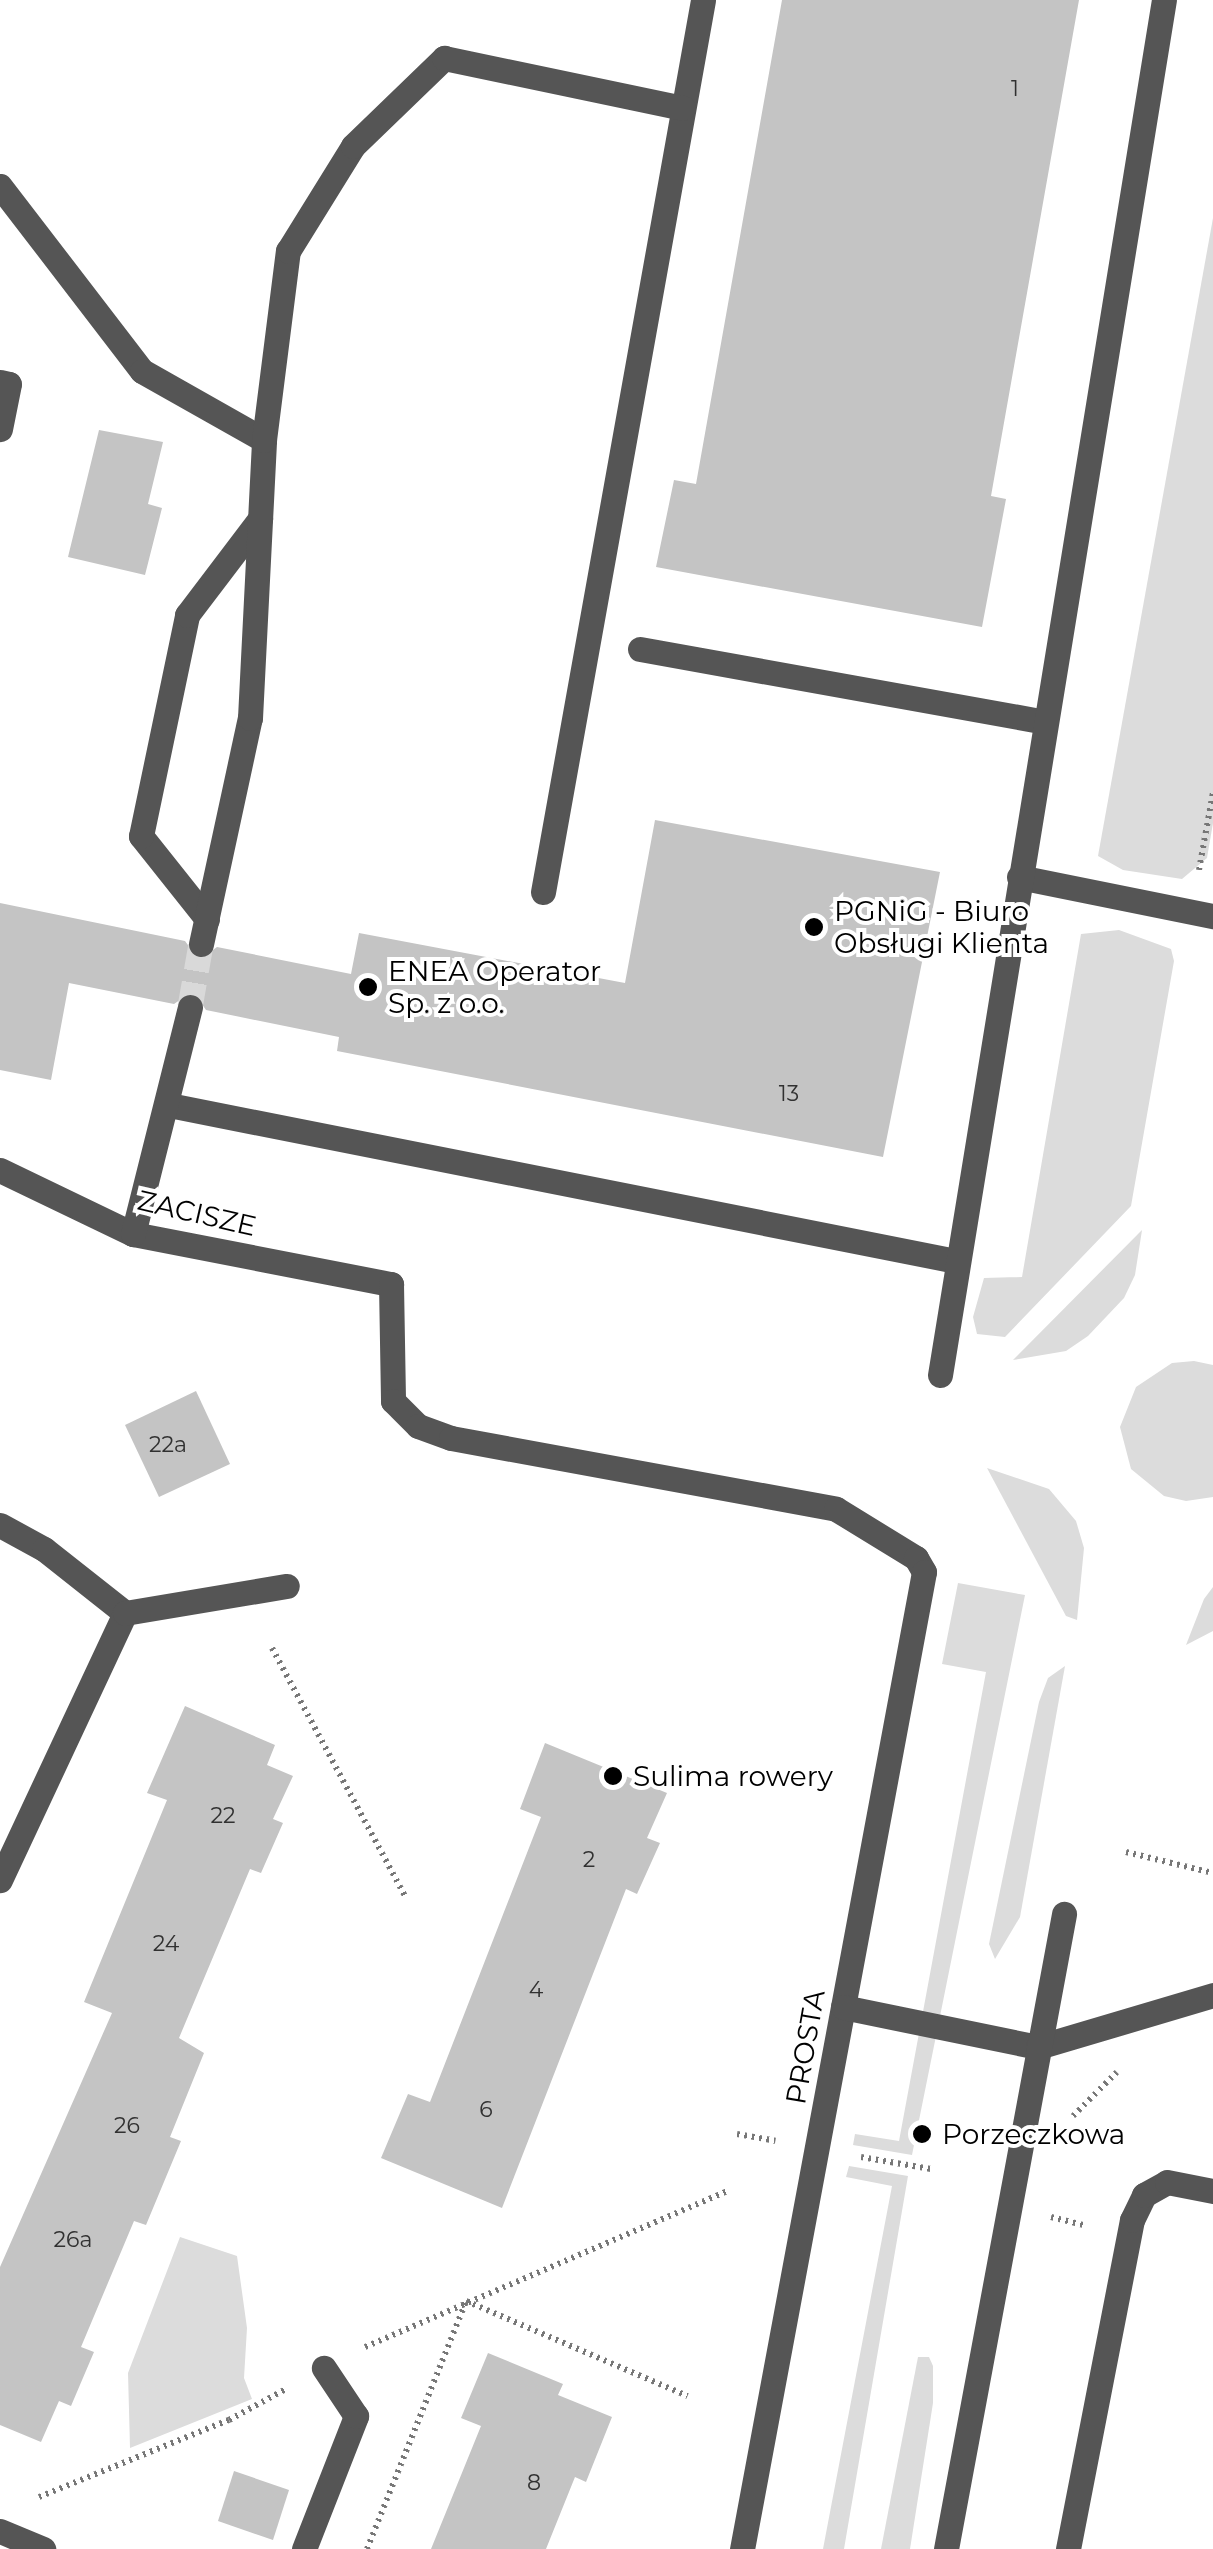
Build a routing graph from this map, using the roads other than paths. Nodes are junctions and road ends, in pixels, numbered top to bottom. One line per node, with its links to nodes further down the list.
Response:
1 (703, 0): 3 (street)
2 (1164, 0): 10 (street)
3 (683, 108): 7 (street); 12 (street)
4 (0, 186): 7 (street)
5 (0, 382): 6 (street)
6 (0, 430)
7 (264, 440): 8 (street)
8 (260, 520): 8 (street)
9 (640, 649): 10 (street)
10 (1045, 722): 11 (street)
11 (1019, 878): 13 (street); 18 (street)
12 (542, 892)
13 (1213, 916)
14 (190, 1007): 15 (street)
15 (169, 1105): 17 (street); 18 (street)
16 (0, 1170): 17 (street, ZACISZE)
17 (132, 1234): 21 (street, ZACISZE)
18 (956, 1261): 19 (street)
19 (940, 1375)
20 (0, 1525): 23 (street)
21 (916, 1558): 27 (street, PROSTA)
22 (287, 1586): 23 (street)
23 (125, 1612): 24 (street)
24 (0, 1880)
25 (1064, 1914): 28 (street)
26 (1213, 1995): 28 (street)
27 (843, 2008): 28 (street); 34 (street, PROSTA)
28 (1038, 2047): 35 (street)
29 (1213, 2191): 36 (street)
30 (324, 2368): 33 (street)
31 (0, 2531): 32 (street)
32 (43, 2549)
33 (304, 2549)
34 (742, 2549)
35 (946, 2549)
36 (1068, 2549)

